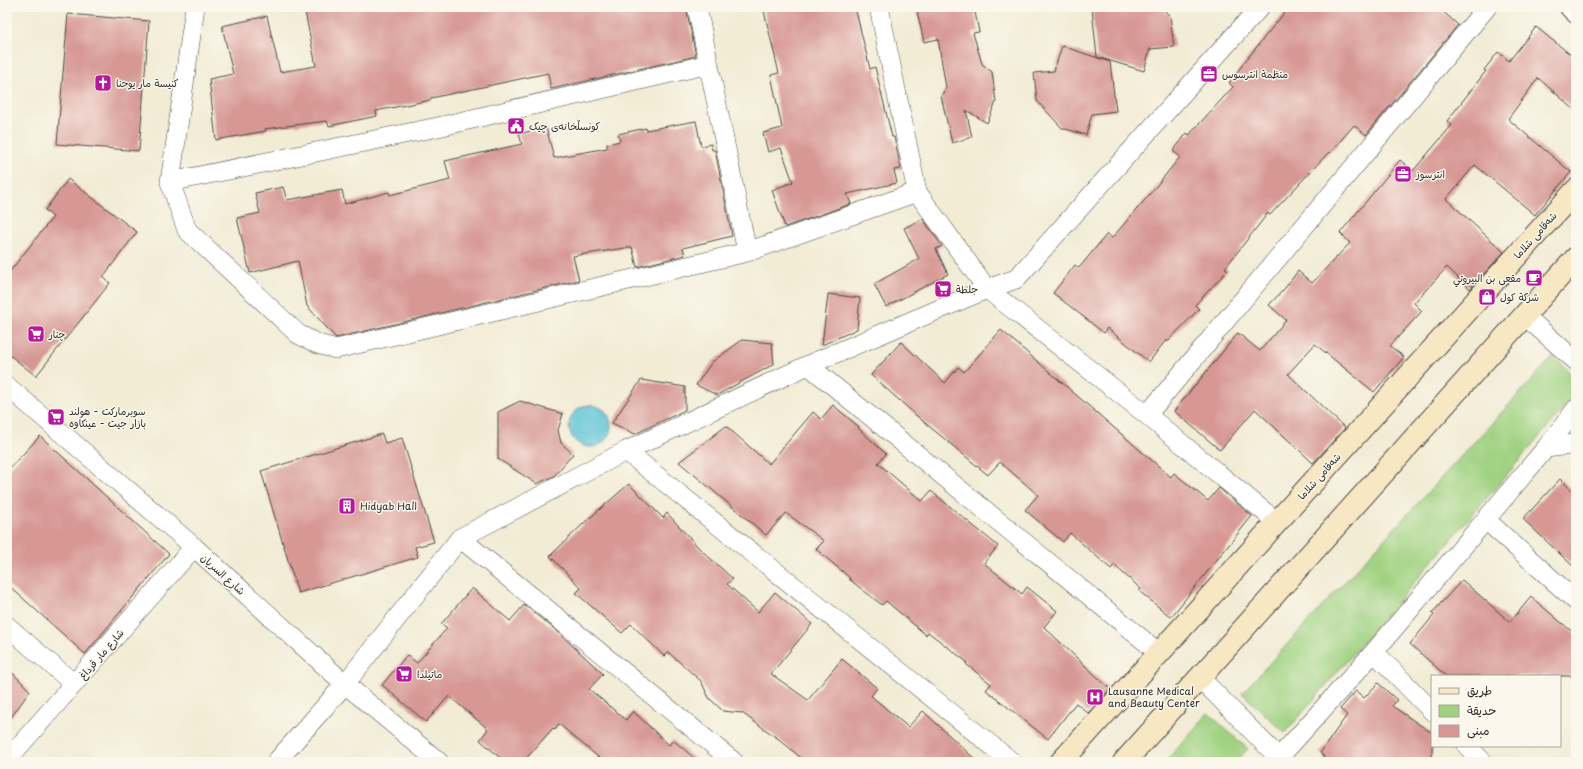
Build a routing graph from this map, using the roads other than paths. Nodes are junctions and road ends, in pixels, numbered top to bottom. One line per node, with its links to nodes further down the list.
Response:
1 (195, 7): 9 (street)
2 (697, 7): 8 (street)
3 (879, 7): 11 (street)
4 (1260, 7): 14 (street)
5 (1487, 7): 20 (street)
6 (1571, 7): 7 (street)
7 (1576, 12)
8 (709, 64): 9 (street); 12 (street)
9 (170, 182): 12 (street)
10 (1576, 190): 25 (main road, شەقامی شلاما)
11 (916, 192): 12 (street); 14 (street)
12 (748, 252)
13 (1576, 258): 15 (main road)
14 (987, 289): 17 (street); 20 (street)
15 (1524, 315): 16 (street); 32 (main road)
16 (1576, 361)
17 (808, 365): 23 (street); 31 (street)
18 (7, 386): 27 (street, شارع السريان)
19 (1576, 409): 22 (street)
20 (1147, 415): 25 (street)
21 (1576, 444): 22 (street)
22 (1546, 448): 24 (street)
23 (626, 451): 26 (street); 42 (street)
24 (1486, 520): 28 (street); 30 (street)
25 (1277, 522): 31 (main road, شەقامی شلاما)
26 (460, 538): 34 (street); 41 (street)
27 (194, 548): 33 (street, شارع مار قرداغ); 34 (street, شارع السريان)
28 (1576, 600)
29 (7, 626): 33 (street)
30 (1374, 652): 35 (street); 38 (street)
31 (1159, 653): 43 (main road, شەقامی شلاما)
32 (1200, 678): 38 (street); 44 (main road)
33 (74, 684): 37 (street, شارع مار قرداغ)
34 (345, 684): 39 (street); 40 (street, شارع السريان)
35 (1431, 710)
36 (1468, 747): 45 (street)
37 (7, 760)
38 (1277, 760)
39 (276, 762)
40 (439, 762)
41 (734, 762)
42 (1012, 762)
43 (1061, 762)
44 (1124, 762)
45 (1483, 762)

